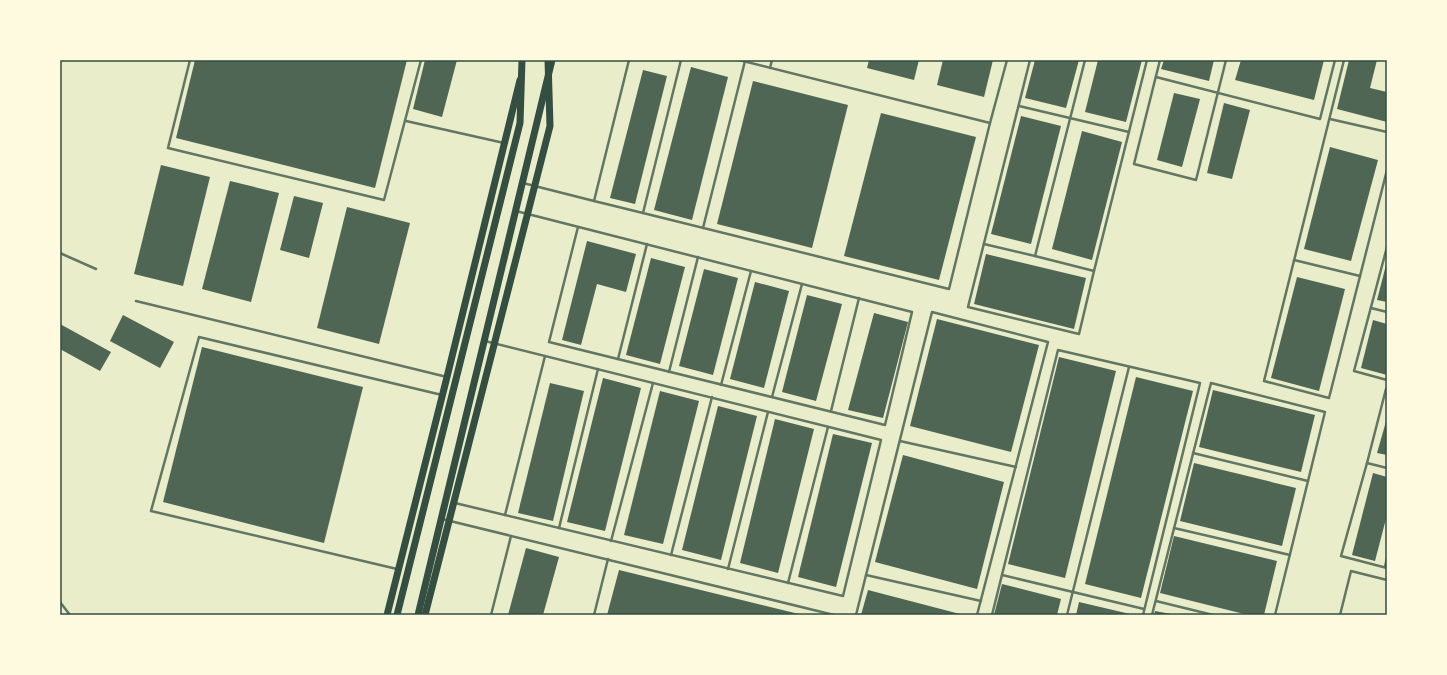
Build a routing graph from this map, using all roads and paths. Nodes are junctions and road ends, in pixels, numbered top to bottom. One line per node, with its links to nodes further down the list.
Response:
1 (190, 60): 25 (lane)
2 (421, 60): 25 (lane)
3 (523, 60): 29 (main road); 101 (main road)
4 (548, 60): 103 (main road)
5 (552, 60): 31 (main road)
6 (629, 60): 32 (lane)
7 (681, 60): 34 (lane)
8 (739, 60): 18 (lane)
9 (772, 60): 19 (lane)
10 (1007, 60): 26 (lane)
11 (1030, 60): 22 (lane)
12 (1085, 60): 23 (lane)
13 (1147, 60): 27 (lane)
14 (1160, 60): 20 (lane)
15 (1226, 60): 21 (lane)
16 (1335, 60): 21 (lane)
17 (1344, 60): 24 (lane)
18 (745, 61): 19 (lane); 36 (lane)
19 (770, 68): 26 (lane)
20 (1156, 77): 21 (lane); 21 (lane)
21 (1218, 93)
22 (1019, 106): 23 (lane); 38 (lane)
23 (1070, 118): 27 (lane); 41 (lane)
24 (1330, 119): 28 (lane); 43 (lane)
25 (406, 121): 29 (lane)
26 (990, 123): 36 (lane)
27 (1129, 132): 46 (lane)
28 (1387, 132)
29 (504, 144): 59 (main road)
30 (1387, 170): 47 (lane)
31 (522, 183): 32 (lane); 33 (main road)
32 (594, 201): 34 (lane)
33 (516, 211): 35 (lane); 53 (main road)
34 (643, 213): 36 (lane)
35 (578, 227): 37 (lane); 55 (lane)
36 (703, 228)
37 (647, 244): 42 (lane); 55 (lane)
38 (984, 244): 41 (lane); 46 (lane)
39 (1387, 247): 51 (lane)
40 (60, 253): 44 (lane)
41 (1035, 256): 46 (lane)
42 (698, 257): 45 (lane); 58 (lane)
43 (1294, 260): 47 (lane); 47 (lane)
44 (96, 269)
45 (751, 271): 48 (lane); 62 (lane)
46 (1094, 271)
47 (1360, 276)
48 (802, 284): 49 (lane); 66 (lane)
49 (859, 298): 68 (lane); 68 (lane)
50 (136, 301): 59 (lane)
51 (1371, 308): 52 (lane); 60 (lane)
52 (1387, 312)
53 (484, 341): 54 (lane); 78 (main road)
54 (546, 356): 57 (lane); 77 (lane)
55 (618, 359): 58 (lane)
56 (1129, 367): 91 (lane); 94 (lane); 98 (lane)
57 (598, 369): 61 (lane); 79 (lane)
58 (669, 372): 62 (lane)
59 (447, 377): 64 (main road)
60 (1387, 380)
61 (653, 383): 65 (lane); 82 (lane)
62 (721, 385): 66 (lane)
63 (1386, 389): 72 (lane)
64 (443, 395): 89 (main road); 89 (lane)
65 (712, 397): 67 (lane); 83 (lane)
66 (772, 397): 68 (lane)
67 (768, 412): 69 (lane); 88 (lane)
68 (831, 412)
69 (828, 426): 93 (lane); 93 (lane)
70 (900, 441): 73 (lane); 73 (lane); 90 (lane)
71 (1193, 453): 75 (lane); 75 (lane); 80 (lane)
72 (1366, 463): 74 (lane); 87 (lane)
73 (1016, 467): 95 (lane)
74 (1387, 468)
75 (1308, 481): 84 (lane)
76 (453, 503): 77 (lane)
77 (505, 515): 79 (lane)
78 (442, 519): 81 (lane); 102 (main road)
79 (559, 528): 82 (lane)
80 (1174, 528): 84 (lane); 96 (lane)
81 (511, 536): 86 (lane); 104 (lane)
82 (611, 541): 83 (lane)
83 (671, 555): 88 (lane)
84 (1290, 555): 114 (lane)
85 (1387, 558): 87 (lane)
86 (608, 559): 105 (lane); 106 (lane)
87 (1386, 567)
88 (728, 569): 93 (lane)
89 (399, 570): 100 (main road)
90 (866, 575): 95 (lane); 107 (lane)
91 (1002, 575): 94 (lane); 109 (lane)
92 (1387, 580): 115 (lane)
93 (788, 583)
94 (1073, 592): 98 (lane); 110 (lane)
95 (980, 601): 108 (lane)
96 (1156, 601): 112 (lane); 113 (lane)
97 (60, 602): 99 (lane)
98 (1144, 609): 111 (lane)
99 (70, 615)
100 (387, 615)
101 (397, 615)
102 (418, 615)
103 (425, 615)
104 (491, 615)
105 (594, 615)
106 (834, 615)
107 (856, 615)
108 (977, 615)
109 (992, 615)
110 (1067, 615)
111 (1142, 615)
112 (1152, 615)
113 (1213, 615)
114 (1275, 615)
115 (1340, 615)

